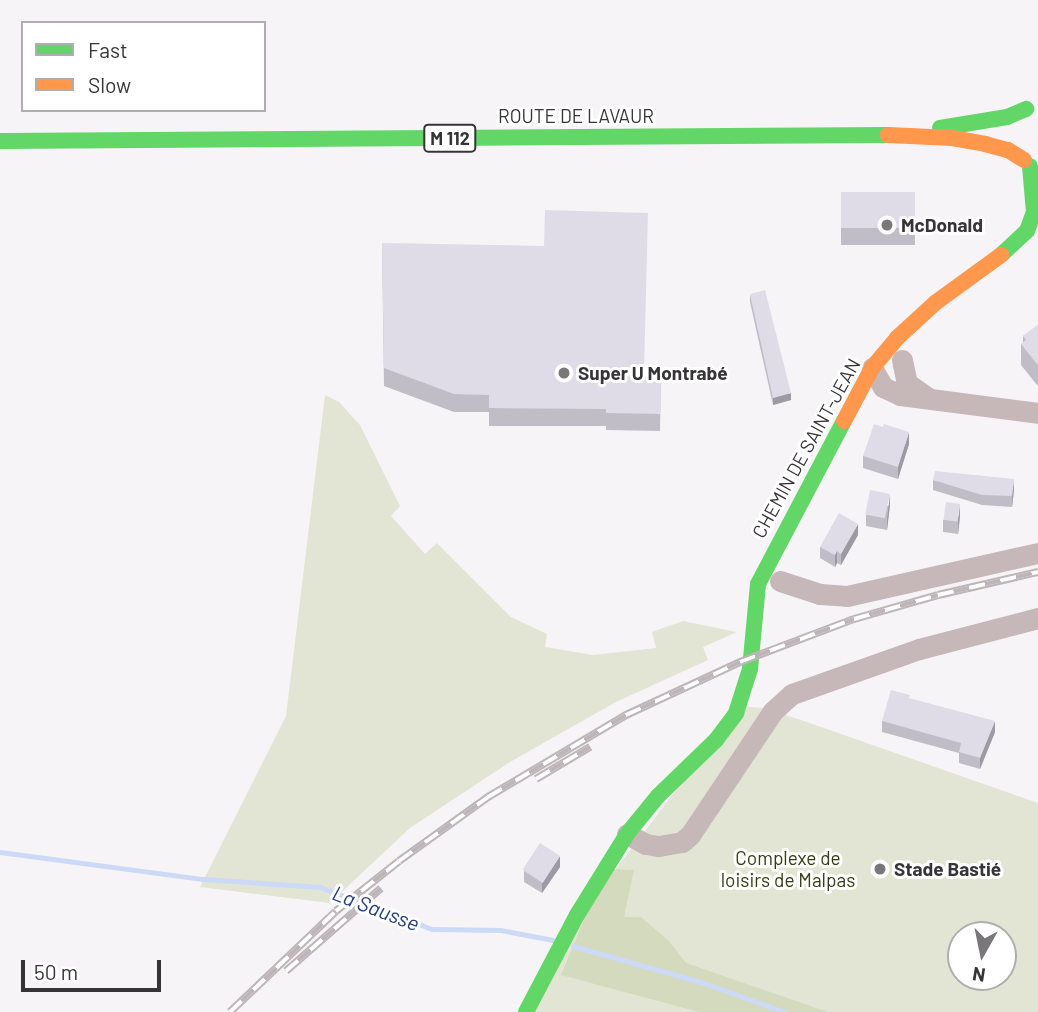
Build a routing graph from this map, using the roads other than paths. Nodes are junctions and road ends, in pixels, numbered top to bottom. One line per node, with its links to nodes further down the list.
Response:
1 (1032, 103): 2 (street, ROUTE DE LAVAUR / M 112); 4 (street, CHEMIN DE SAINT-JEAN)
2 (900, 135): 3 (street, ROUTE DE LAVAUR / M 112); 4 (street, ROUTE DE LAVAUR / M 112)
3 (0, 141)
4 (1031, 167): 7 (street, CHEMIN DE SAINT-JEAN)
5 (1038, 239): 6 (street, CHEMIN DE SAINT-JEAN)
6 (901, 360): 8 (street, CHEMIN DE SAINT-JEAN); 9 (street)
7 (872, 368): 8 (street); 15 (street, CHEMIN DE SAINT-JEAN)
8 (878, 396): 9 (street)
9 (927, 397): 10 (street)
10 (1038, 413)
11 (845, 454): 13 (street, CHEMIN DE SAINT-JEAN)
12 (1038, 553): 13 (street)
13 (780, 581): 15 (street, CHEMIN DE SAINT-JEAN)
14 (1038, 618): 16 (street)
15 (754, 648): 16 (street, CHEMIN DE SAINT-JEAN)
16 (627, 834): 17 (street, CHEMIN DE SAINT-JEAN)
17 (526, 1012)

